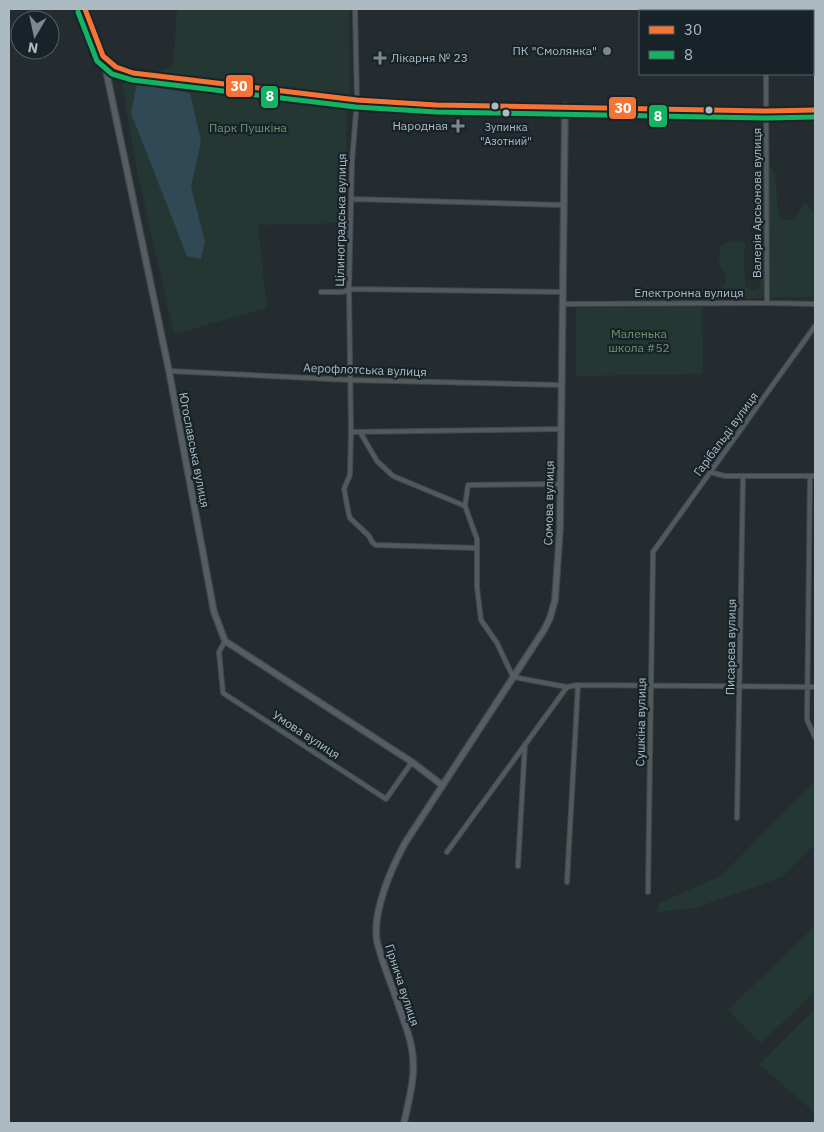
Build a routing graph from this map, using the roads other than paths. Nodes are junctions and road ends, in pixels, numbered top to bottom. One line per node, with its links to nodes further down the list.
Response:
1 (85, 9): 3 (main road, Югославська вулиця)
2 (354, 9): 5 (street, Цілиноградська вулиця)
3 (103, 56): 5 (main road); 18 (main road, Югославська вулиця)
4 (766, 75): 8 (street, Валерія Арсьонова вулиця)
5 (357, 100): 6 (main road); 9 (street, Цілиноградська вулиця)
6 (565, 106): 8 (main road); 10 (main road, Сомова вулиця)
7 (815, 110): 8 (main road)
8 (767, 111): 14 (street, Валерія Арсьонова вулиця)
9 (352, 199): 10 (street); 11 (street, Цілиноградська вулиця)
10 (563, 206): 13 (main road, Сомова вулиця)
11 (350, 289): 12 (street); 13 (street); 19 (street, Цілиноградська вулиця)
12 (321, 292)
13 (563, 292): 15 (main road, Сомова вулиця)
14 (767, 303): 15 (street, Електронна вулиця); 16 (street, Електронна вулиця)
15 (563, 304): 20 (main road, Сомова вулиця)
16 (815, 304)
17 (815, 326): 24 (street, Гарібальді вулиця)
18 (169, 371): 19 (street, Аерофлотська вулиця); 32 (main road, Югославська вулиця)
19 (350, 380): 20 (street, Аерофлотська вулиця); 22 (street, Цілиноградська вулиця)
20 (561, 384): 21 (main road, Сомова вулиця)
21 (560, 429): 23 (street); 28 (main road, Сомова вулиця)
22 (351, 432): 23 (street); 30 (street, Цілиноградська вулиця)
23 (360, 432): 29 (street)
24 (710, 472): 25 (street); 31 (street, Гарібальді вулиця)
25 (743, 476): 26 (street); 37 (street, Писарєва вулиця)
26 (810, 476): 27 (street); 39 (street)
27 (815, 476)
28 (560, 484): 29 (street); 33 (main road, Сомова вулиця)
29 (465, 506): 30 (street)
30 (477, 548): 33 (street)
31 (653, 552): 36 (street, Сушкіна вулиця)
32 (226, 641): 42 (main road); 42 (street, Умова вулиця)
33 (513, 677): 35 (street); 43 (main road, Сомова вулиця)
34 (578, 685): 35 (street); 36 (street); 48 (street)
35 (567, 686): 41 (street)
36 (651, 686): 37 (street); 49 (street, Сушкіна вулиця)
37 (740, 686): 39 (street); 44 (street, Писарєва вулиця)
38 (815, 686): 39 (street)
39 (806, 687): 40 (street)
40 (815, 737)
41 (525, 744): 46 (street); 47 (street)
42 (412, 762): 43 (main road)
43 (442, 785): 45 (main road, Сомова вулиця)
44 (737, 818)
45 (414, 829): 50 (main road, Гірнича вулиця)
46 (447, 852)
47 (518, 866)
48 (568, 882)
49 (648, 892)
50 (404, 1123)

